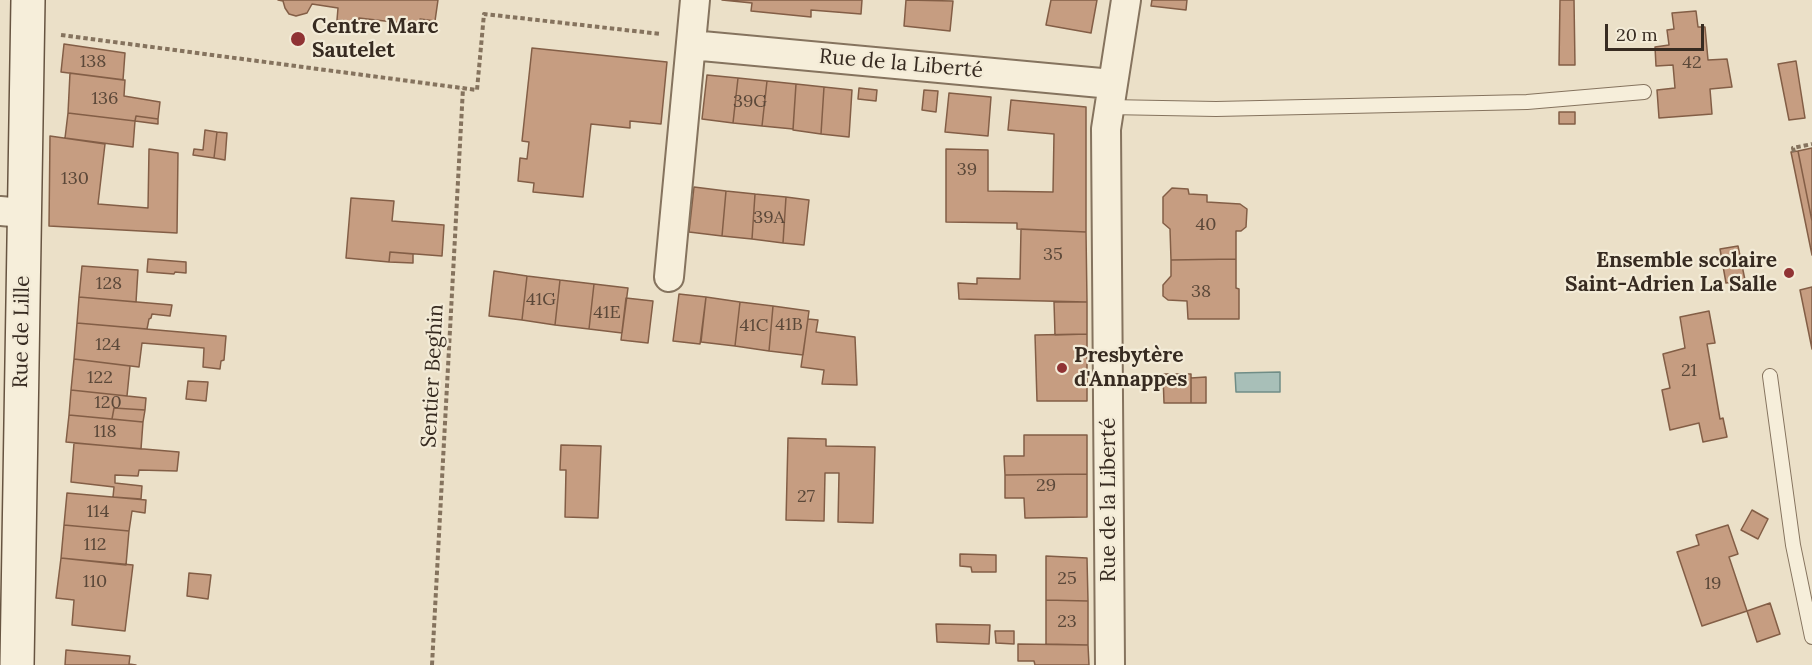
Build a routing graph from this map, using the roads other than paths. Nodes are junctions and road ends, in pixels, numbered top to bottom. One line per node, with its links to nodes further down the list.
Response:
1 (695, 0): 4 (street)
2 (1126, 0): 6 (street, Rue de la Liberté)
3 (28, 15): 7 (street, Rue de Lille)
4 (691, 41): 6 (street, Rue de la Liberté); 8 (street)
5 (1644, 92): 6 (lane)
6 (1110, 96): 12 (street, Rue de la Liberté)
7 (12, 212): 11 (street, Rue de Lille)
8 (669, 276)
9 (1770, 376): 10 (lane)
10 (1812, 637)
11 (18, 665)
12 (1110, 665)

